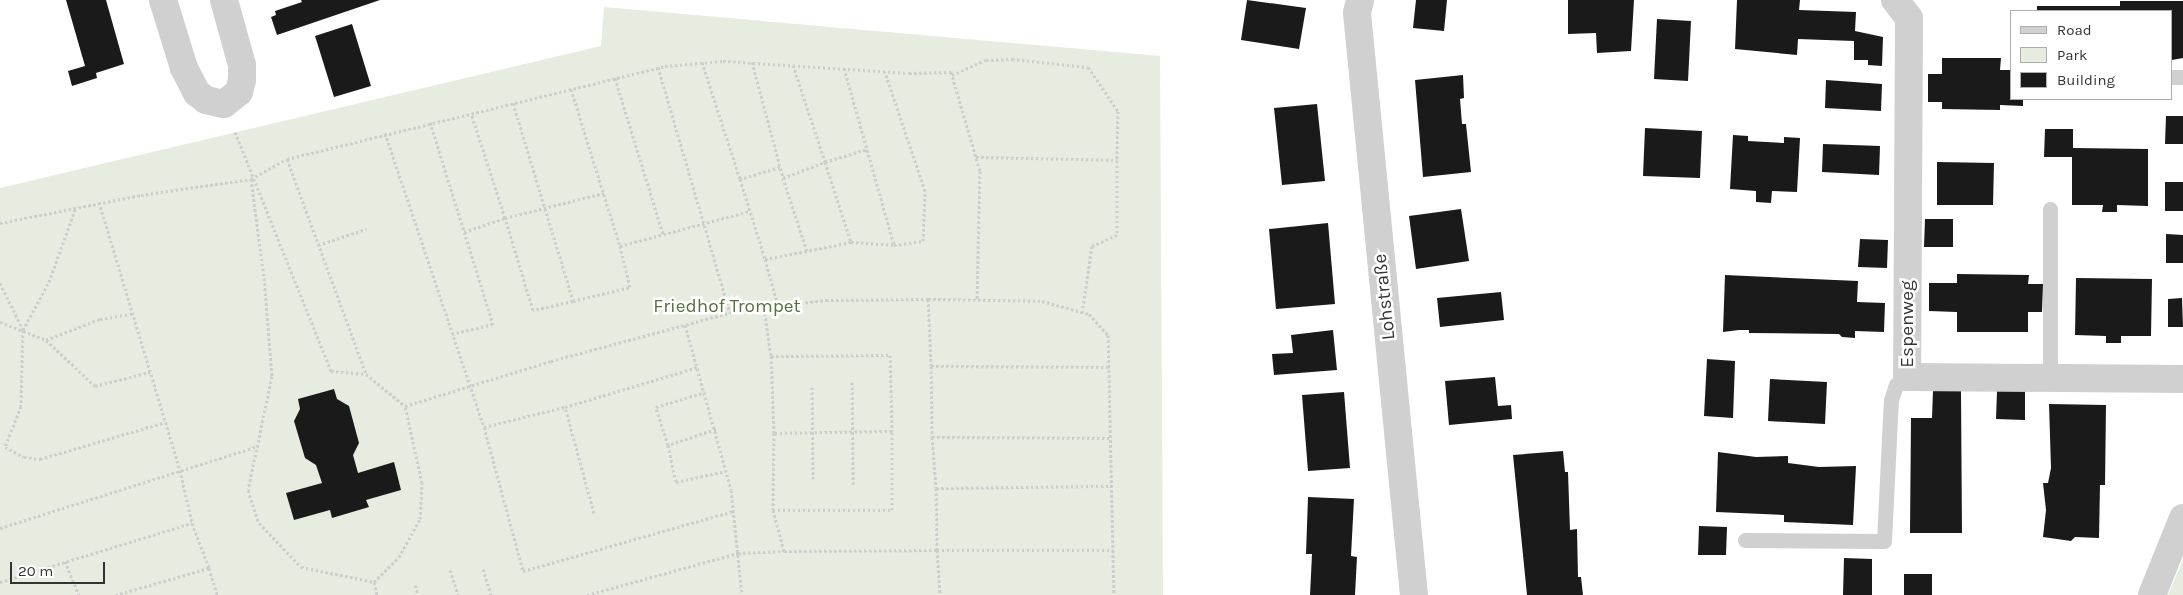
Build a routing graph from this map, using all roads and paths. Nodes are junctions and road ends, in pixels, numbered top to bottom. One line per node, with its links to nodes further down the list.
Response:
1 (162, 0): 15 (street)
2 (224, 0): 15 (street)
3 (1360, 0): 123 (street, Lohstraße)
4 (1896, 0): 66 (street, Espenweg)
5 (702, 62): 6 (path); 8 (path); 27 (path)
6 (752, 62): 7 (path); 24 (path)
7 (793, 64): 9 (path); 23 (path)
8 (658, 68): 12 (path); 36 (path)
9 (844, 68): 10 (path); 19 (path)
10 (884, 72): 11 (path); 42 (path)
11 (952, 76): 20 (path); 22 (path)
12 (616, 78): 13 (path); 39 (path)
13 (571, 89): 14 (path); 28 (path)
14 (513, 102): 16 (path); 31 (path)
15 (224, 104): 26 (path)
16 (471, 112): 17 (path); 34 (path)
17 (430, 122): 18 (path); 38 (path)
18 (385, 132): 21 (path); 58 (path)
19 (867, 149): 23 (path); 42 (path)
20 (976, 157): 22 (path); 48 (path)
21 (287, 159): 26 (path); 41 (path)
22 (1117, 160): 53 (path)
23 (826, 162): 25 (path); 40 (path)
24 (780, 167): 25 (path); 27 (path)
25 (784, 178): 44 (path)
26 (251, 179): 29 (path); 65 (path); 86 (path)
27 (740, 179): 33 (path)
28 (604, 193): 31 (path); 43 (path)
29 (99, 202): 30 (path); 54 (path)
30 (76, 207): 35 (path); 57 (path)
31 (545, 208): 34 (path); 49 (path)
32 (2050, 210): 67 (lane)
33 (750, 211): 36 (path); 45 (path)
34 (505, 218): 38 (path); 49 (path)
35 (0, 223)
36 (702, 224): 39 (path); 52 (path)
37 (366, 229): 41 (path)
38 (464, 232): 58 (path)
39 (663, 234): 43 (path)
40 (851, 242): 42 (path); 44 (path)
41 (318, 245): 65 (path)
42 (894, 245)
43 (620, 246): 49 (path)
44 (807, 251): 45 (path)
45 (765, 259): 50 (path)
46 (0, 283): 57 (path)
47 (928, 298): 48 (path); 50 (path); 61 (path)
48 (977, 300): 53 (path)
49 (573, 301)
50 (778, 306): 51 (path)
51 (764, 308): 52 (path); 60 (path)
52 (730, 313): 56 (path)
53 (1082, 313): 63 (path)
54 (133, 314): 59 (path); 64 (path)
55 (0, 322): 57 (path)
56 (685, 325): 62 (path); 70 (path)
57 (22, 330): 59 (path); 87 (path)
58 (452, 334): 70 (path)
59 (46, 340): 64 (path)
60 (771, 356): 79 (path); 81 (path)
61 (931, 366): 63 (path); 82 (path)
62 (698, 367): 72 (path); 74 (path)
63 (1109, 367): 83 (path)
64 (150, 372): 75 (path)
65 (366, 374): 73 (path)
66 (1907, 377): 67 (street, Espenweg); 100 (lane)
67 (2050, 378): 68 (street, Espenweg)
68 (2183, 379)
69 (852, 382): 78 (path)
70 (468, 386): 73 (path); 76 (path)
71 (812, 387): 80 (path)
72 (705, 392): 77 (path); 85 (path)
73 (405, 406): 110 (path)
74 (565, 407): 76 (path); 96 (path)
75 (166, 422): 87 (path); 88 (path)
76 (484, 427): 95 (path)
77 (716, 429): 85 (path); 89 (path)
78 (851, 431): 79 (path); 80 (path); 91 (path)
79 (892, 431): 94 (path)
80 (813, 432): 81 (path); 90 (path)
81 (774, 433): 94 (path)
82 (932, 437): 83 (path); 93 (path)
83 (1111, 438): 92 (path)
84 (0, 444): 87 (path)
85 (668, 445): 89 (path)
86 (259, 446): 88 (path); 110 (path)
87 (5, 447)
88 (180, 470): 98 (path); 99 (path)
89 (726, 471): 95 (path)
90 (813, 479)
91 (853, 485)
92 (1112, 486): 93 (path); 102 (path)
93 (936, 488): 101 (path)
94 (773, 510): 103 (path)
95 (733, 511): 104 (path)
96 (594, 513)
97 (2183, 518): 124 (street)
98 (192, 523): 105 (path); 106 (path)
99 (0, 528)
100 (1744, 540)
101 (938, 550): 102 (path); 103 (path); 121 (path)
102 (1113, 550): 122 (path)
103 (784, 551): 104 (path)
104 (738, 553): 119 (path); 120 (path)
105 (65, 561): 109 (path); 112 (path)
106 (208, 568): 113 (path); 114 (path)
107 (450, 570): 117 (path)
108 (483, 570): 118 (path)
109 (0, 582)
110 (374, 582): 115 (path)
111 (415, 584): 116 (path)
112 (79, 595)
113 (116, 595)
114 (217, 595)
115 (377, 595)
116 (418, 595)
117 (458, 595)
118 (491, 595)
119 (587, 595)
120 (742, 595)
121 (940, 595)
122 (1114, 595)
123 (1414, 595)
124 (2152, 595)

